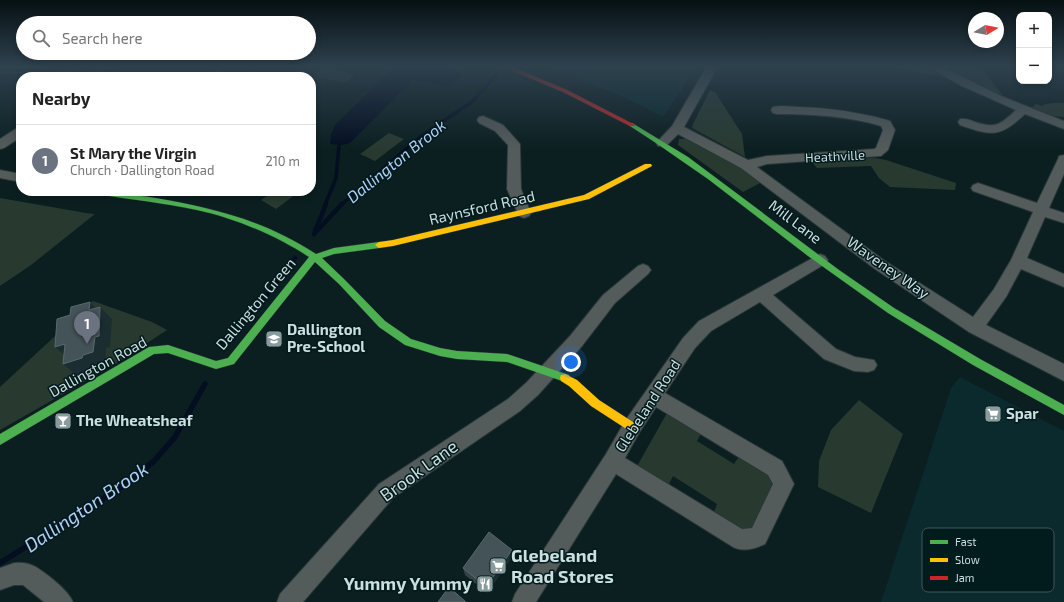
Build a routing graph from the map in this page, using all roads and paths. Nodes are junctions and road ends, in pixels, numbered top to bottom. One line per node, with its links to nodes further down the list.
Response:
1 (570, 94): 11 (street, Mill Lane)
2 (697, 94): 9 (street)
3 (988, 94): 5 (street)
4 (777, 110): 14 (street, Heathville)
5 (1023, 110): 7 (street); 8 (street)
6 (483, 120): 21 (street)
7 (964, 122)
8 (1064, 125)
9 (677, 128): 11 (street); 14 (street, Waveney Way)
10 (16, 134): 12 (street)
11 (662, 143): 24 (street, Mill Lane)
12 (0, 145)
13 (1064, 159): 20 (street)
14 (746, 165): 29 (street, Waveney Way)
15 (648, 166): 21 (street, Raynsford Road)
16 (0, 174): 17 (street)
17 (16, 177)
18 (978, 188): 20 (street)
19 (126, 196): 23 (street)
20 (1042, 210): 22 (street); 25 (street)
21 (524, 213): 23 (street, Raynsford Road)
22 (1064, 218)
23 (315, 257): 30 (street, Dallington Green); 32 (street)
24 (820, 260): 28 (street, Glebeland Road); 35 (street, Mill Lane)
25 (1018, 261): 27 (street); 29 (street)
26 (643, 270): 32 (street, Brook Lane)
27 (1064, 281)
28 (761, 294): 31 (street); 34 (street, Glebeland Road)
29 (975, 327): 33 (street, Waveney Way)
30 (216, 365): 37 (street, Dallington Road)
31 (859, 368)
32 (547, 372): 36 (street); 41 (street, Brook Lane)
33 (1064, 373)
34 (654, 396): 36 (street, Glebeland Road); 38 (street)
35 (1064, 410)
36 (632, 427): 38 (street, Glebeland Road)
37 (0, 440)
38 (613, 461): 42 (street, Glebeland Road)
39 (0, 579): 40 (street)
40 (62, 602)
41 (288, 602)
42 (523, 602)

